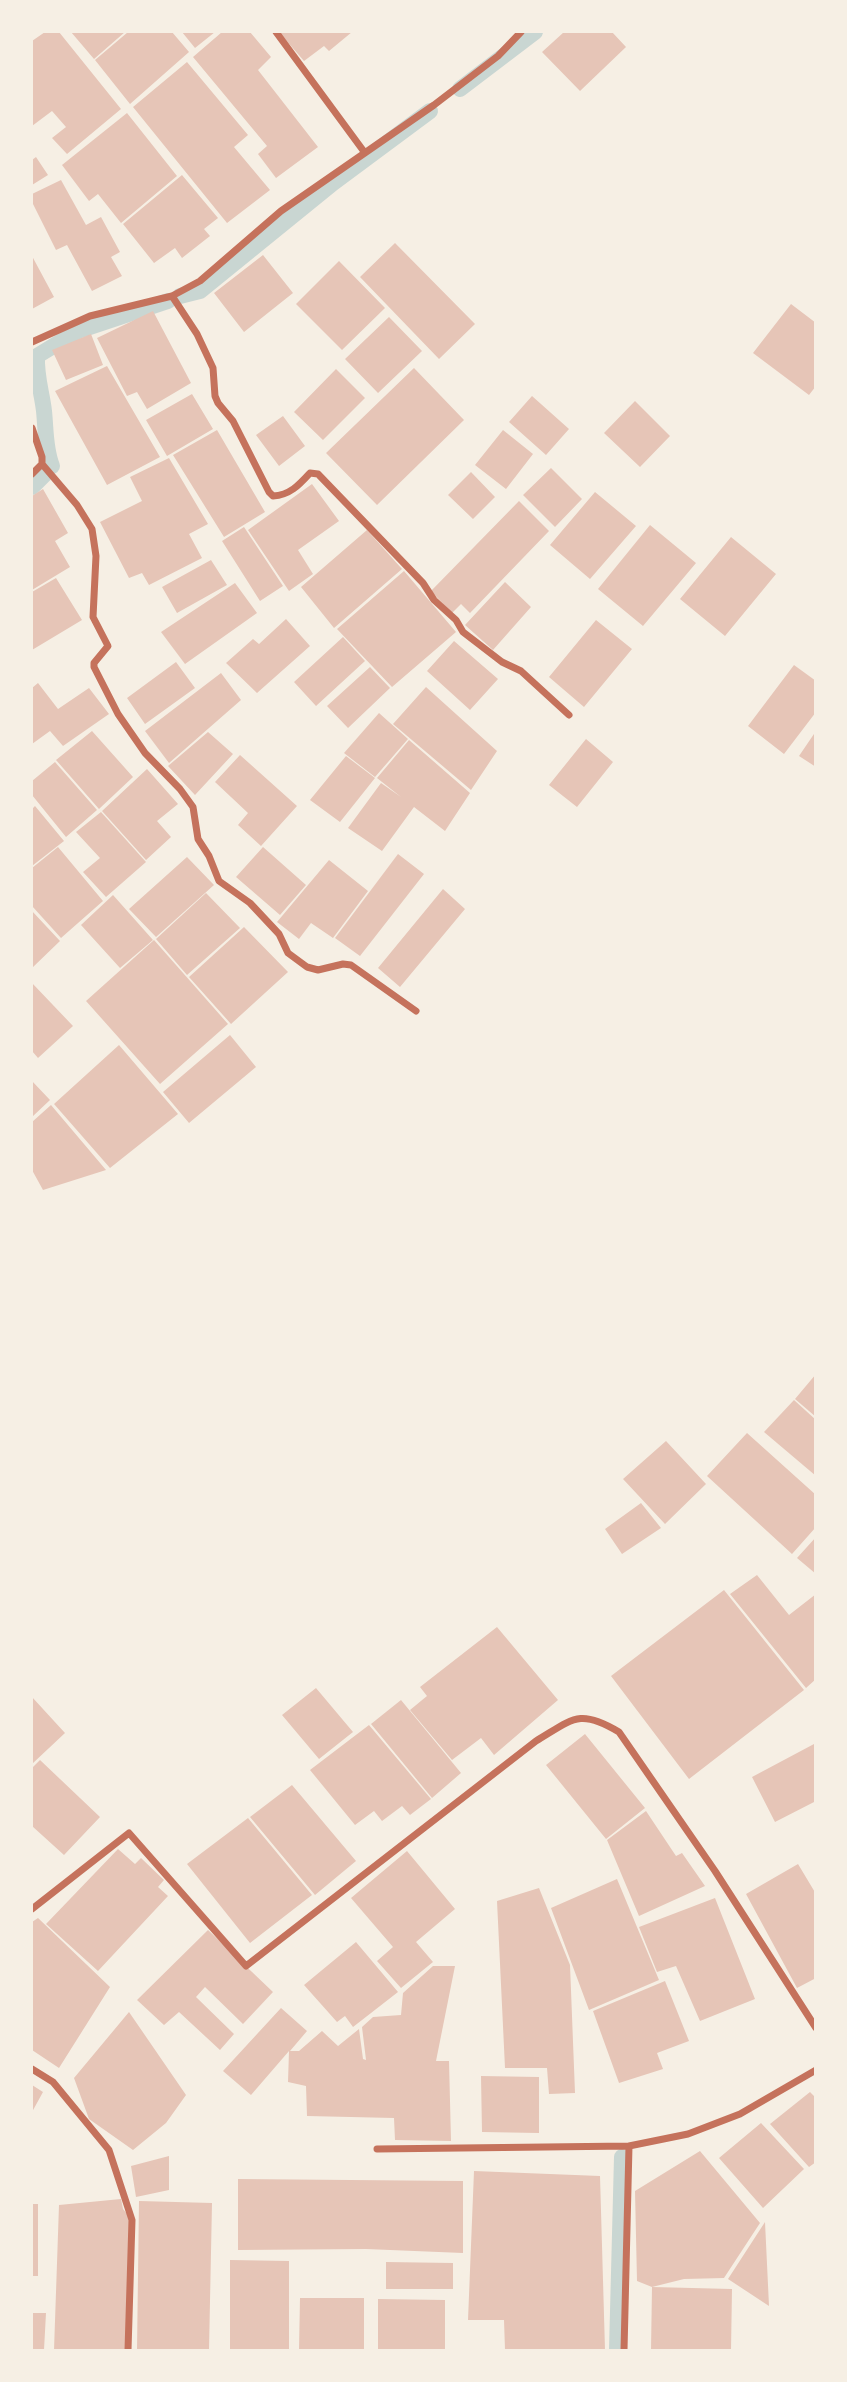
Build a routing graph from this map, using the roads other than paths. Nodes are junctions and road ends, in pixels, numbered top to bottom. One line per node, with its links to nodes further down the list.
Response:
1 (276, 32): 3 (street)
2 (521, 32): 3 (street)
3 (365, 153): 4 (street)
4 (172, 296): 5 (street); 9 (street)
5 (32, 342)
6 (32, 428): 7 (street)
7 (42, 464): 8 (street); 10 (street)
8 (32, 474)
9 (569, 715)
10 (416, 1011)
11 (32, 1909): 12 (street)
12 (816, 2028)
13 (32, 2068): 17 (street)
14 (816, 2070): 15 (street)
15 (629, 2146): 16 (street); 18 (street)
16 (377, 2149)
17 (128, 2350)
18 (624, 2350)

